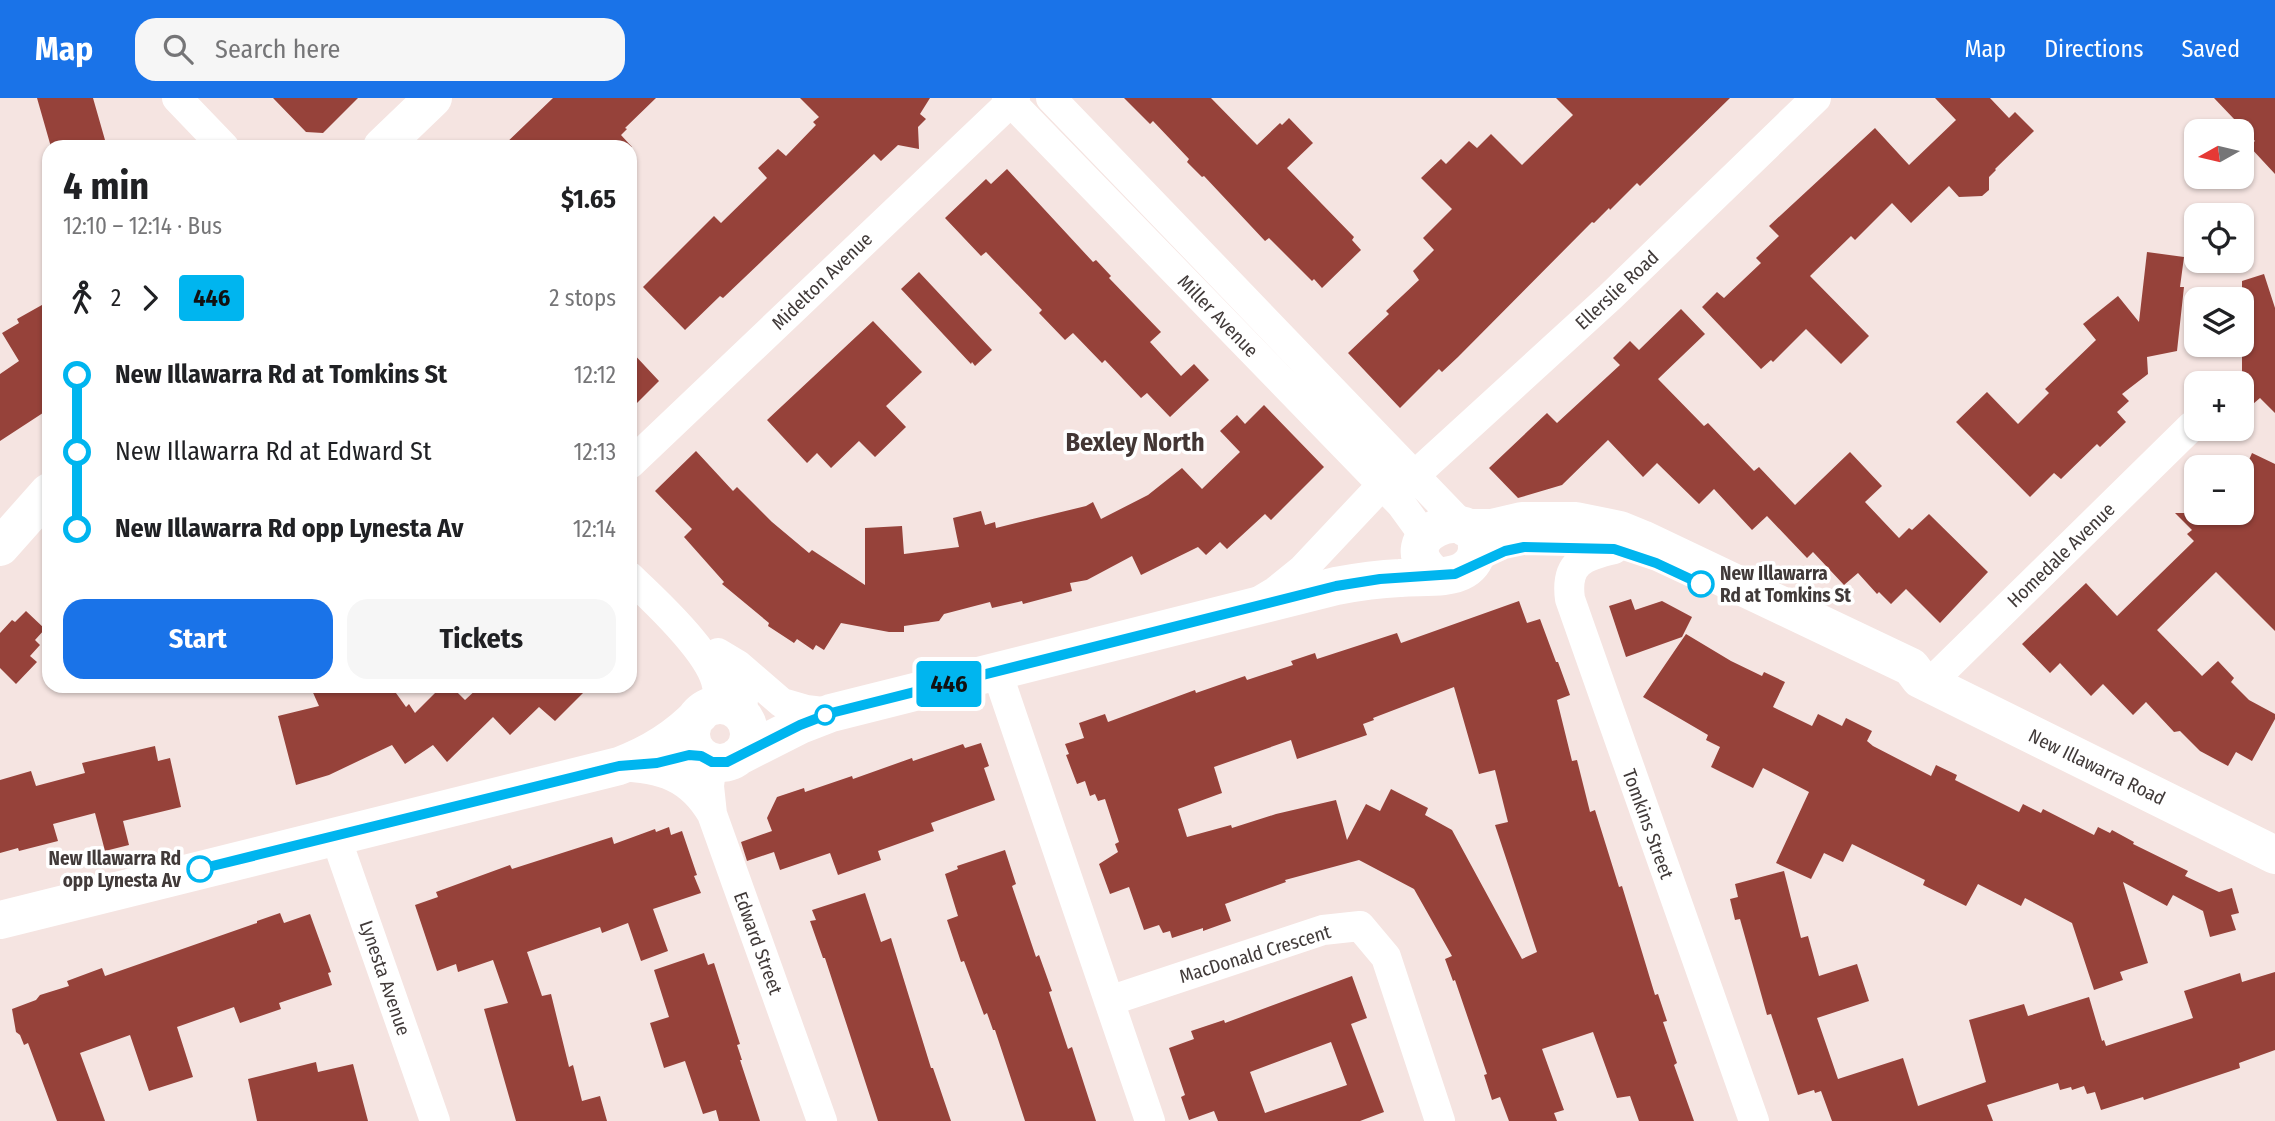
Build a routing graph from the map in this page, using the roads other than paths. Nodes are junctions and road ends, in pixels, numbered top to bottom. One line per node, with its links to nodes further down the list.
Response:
1 (177, 98): 6 (street)
2 (433, 98): 7 (main road)
3 (1051, 98): 10 (street, Miller Avenue)
4 (1816, 98): 10 (street, Ellerslie Road)
5 (1011, 99): 9 (street, Midelton Avenue); 11 (street, Miller Avenue)
6 (217, 140)
7 (389, 140)
8 (2184, 434): 24 (street, Homedale Avenue)
9 (637, 457)
10 (1414, 476): 11 (street); 13 (street, Miller Avenue)
11 (1382, 485): 14 (street, Miller Avenue); 20 (street)
12 (42, 500): 15 (main road)
13 (1464, 527): 14 (main road); 17 (main road); 24 (main road, New Illawarra Road)
14 (1424, 538): 17 (main road); 19 (main road, New Illawarra Road)
15 (0, 547)
16 (1614, 549): 17 (main road, New Illawarra Road); 24 (main road, New Illawarra Road); 38 (street, Tomkins Street)
17 (1452, 571): 19 (main road, New Illawarra Road)
18 (637, 584): 21 (street)
19 (1306, 593): 20 (main road, New Illawarra Road)
20 (1247, 608): 23 (main road, New Illawarra Road)
21 (689, 638): 22 (street); 25 (street)
22 (718, 653): 25 (street); 26 (street)
23 (997, 673): 26 (main road, New Illawarra Road); 33 (street)
24 (1924, 682): 31 (main road, New Illawarra Road)
25 (724, 712): 26 (main road, New Illawarra Road); 27 (main road); 27 (main road); 28 (main road, New Illawarra Road)
26 (831, 713): 27 (main road, New Illawarra Road)
27 (717, 758): 28 (main road, New Illawarra Road); 29 (street, Edward Street)
28 (619, 766): 29 (street); 30 (main road, New Illawarra Road)
29 (712, 814): 35 (street, Edward Street)
30 (335, 835): 32 (main road, New Illawarra Road); 34 (street, Lynesta Avenue)
31 (2275, 855)
32 (0, 920)
33 (1109, 1001): 36 (street); 37 (street, MacDonald Crescent)
34 (435, 1121)
35 (822, 1121)
36 (1150, 1121)
37 (1440, 1121)
38 (1754, 1121)

